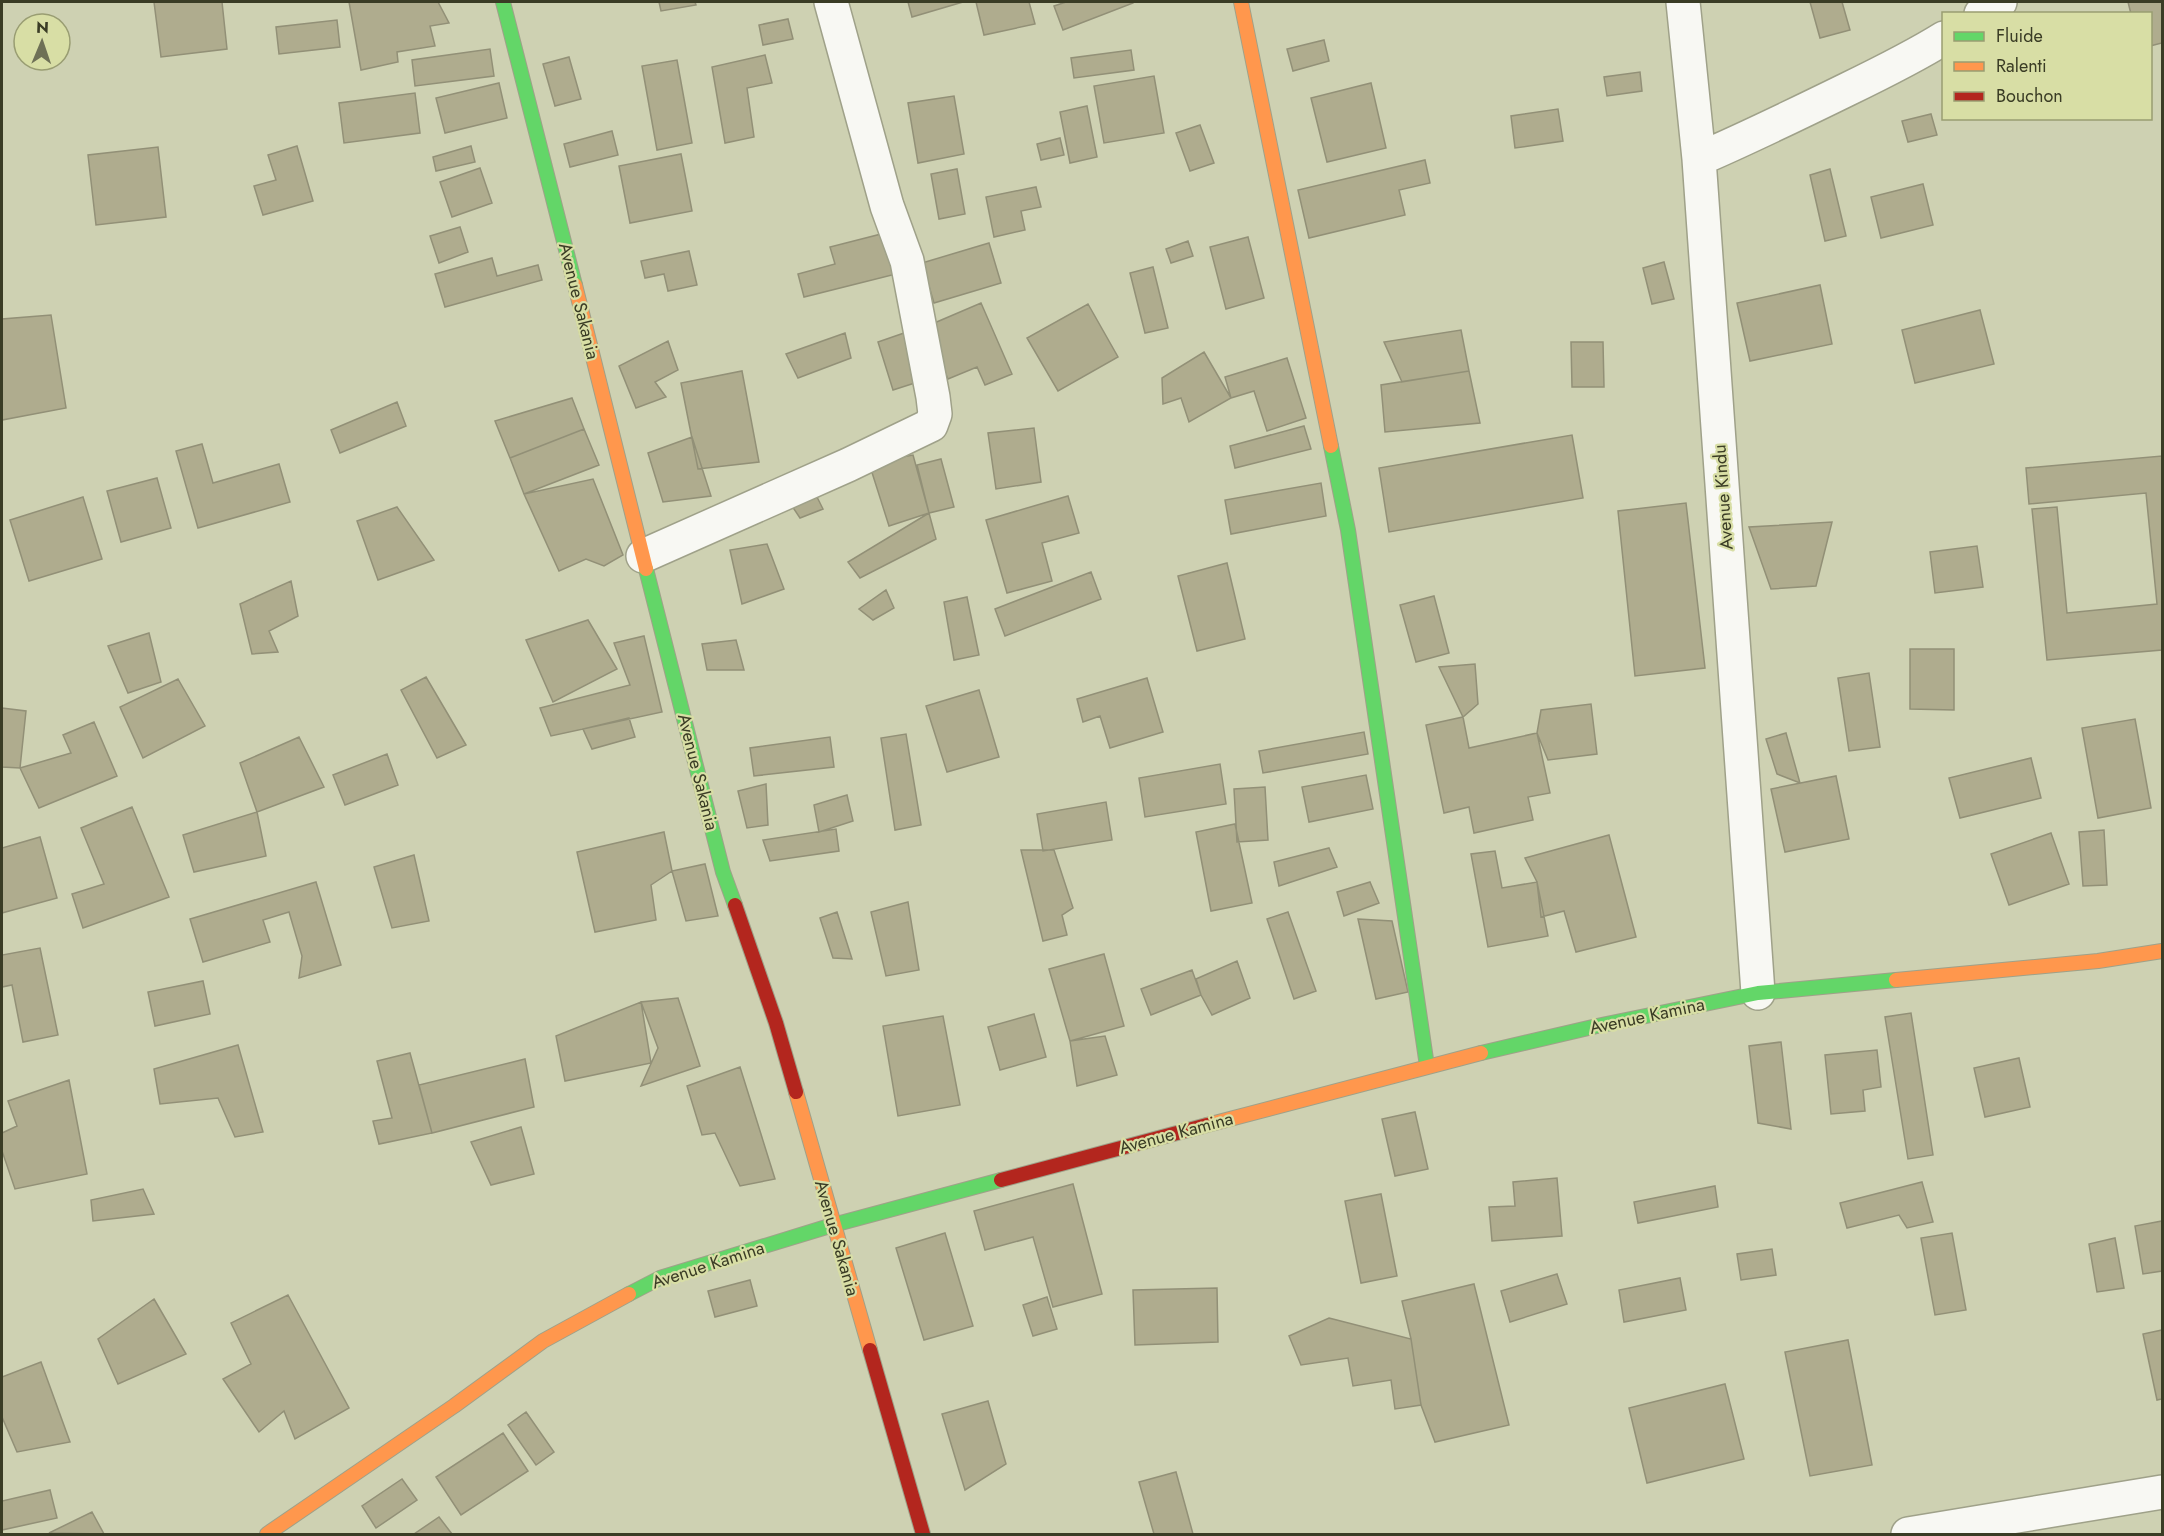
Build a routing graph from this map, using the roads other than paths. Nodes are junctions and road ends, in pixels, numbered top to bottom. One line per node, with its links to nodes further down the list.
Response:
1 (503, 2): 9 (street, Avenue Sakania)
2 (831, 2): 9 (street)
3 (1241, 2): 12 (street)
4 (1683, 2): 8 (street, Avenue Kindu)
5 (2000, 2): 6 (street)
6 (1985, 12)
7 (1942, 39): 8 (street)
8 (1699, 159): 11 (street, Avenue Kindu)
9 (643, 556): 13 (street, Avenue Sakania)
10 (2163, 951): 11 (street, Avenue Kamina)
11 (1758, 993): 12 (street, Avenue Kamina)
12 (1427, 1066): 13 (street, Avenue Kamina)
13 (833, 1225): 15 (street, Avenue Kamina); 16 (street, Avenue Sakania)
14 (2163, 1492): 17 (street)
15 (267, 1534)
16 (923, 1534)
17 (1908, 1534)

